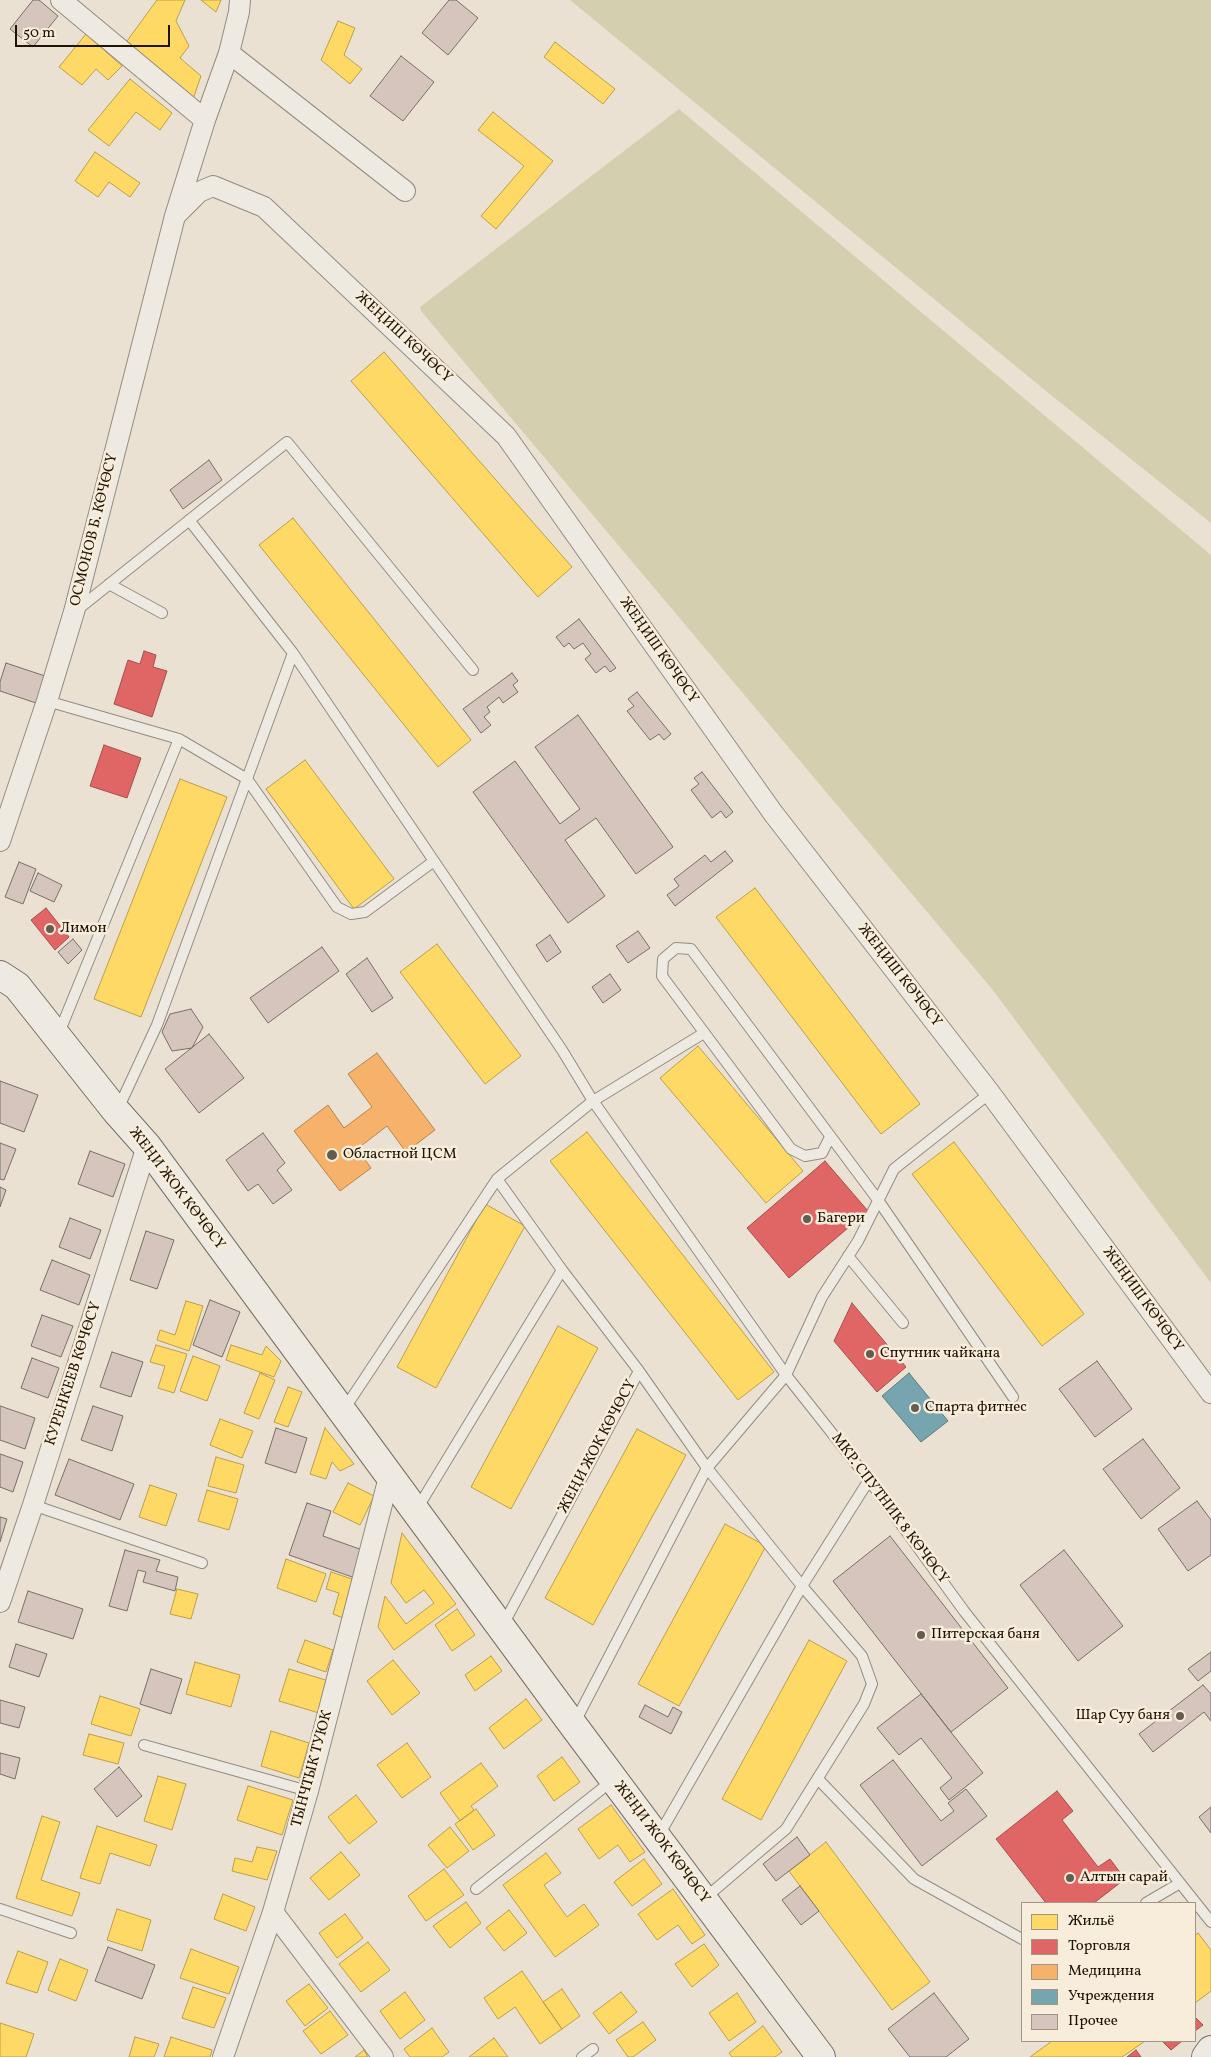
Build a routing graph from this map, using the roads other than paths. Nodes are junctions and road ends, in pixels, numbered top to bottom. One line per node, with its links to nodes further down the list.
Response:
1 (61, 0): 4 (street)
2 (240, 0): 3 (street)
3 (229, 53): 4 (street); 5 (street)
4 (205, 120): 6 (street)
5 (405, 191)
6 (175, 216): 9 (street, ОСМОНОВ Б. КӨЧӨСҮ); 21 (street, ЖЕҢИШ КӨЧӨСҮ)
7 (189, 520): 8 (lane); 11 (lane, МКР. СПУТНИК 8 КӨЧӨСҮ); 12 (lane)
8 (109, 584): 9 (lane); 10 (lane)
9 (74, 612): 13 (street, ОСМОНОВ Б. КӨЧӨСҮ)
10 (162, 613)
11 (292, 653): 15 (lane); 17 (lane, МКР. СПУТНИК 8 КӨЧӨСҮ)
12 (473, 670)
13 (47, 701): 14 (lane); 16 (street, ОСМОНОВ Б. КӨЧӨСҮ)
14 (179, 739): 15 (lane); 20 (lane)
15 (247, 779): 17 (lane); 23 (lane)
16 (0, 840)
17 (434, 862): 22 (lane, МКР. СПУТНИК 8 КӨЧӨСҮ)
18 (0, 975): 20 (main road, ЖЕҢИ ЖОК КӨЧӨСҮ)
19 (704, 1033): 22 (lane); 24 (lane); 24 (lane)
20 (57, 1036): 23 (main road, ЖЕҢИ ЖОК КӨЧӨСҮ)
21 (990, 1093): 27 (lane); 33 (street, ЖЕҢИШ КӨЧӨСҮ)
22 (592, 1101): 26 (lane); 32 (lane, МКР. СПУТНИК 8 КӨЧӨСҮ)
23 (116, 1111): 25 (main road, ЖЕҢИ ЖОК КӨЧӨСҮ)
24 (830, 1137): 27 (lane)
25 (147, 1146): 35 (main road, ЖЕҢИ ЖОК КӨЧӨСҮ); 39 (street, КУРЕНКЕЕВ КӨЧӨСҮ)
26 (497, 1179): 29 (lane); 35 (lane)
27 (878, 1200): 28 (lane); 34 (lane)
28 (848, 1256): 30 (lane); 32 (lane)
29 (562, 1270): 31 (lane); 40 (lane)
30 (903, 1323)
31 (638, 1372): 36 (lane); 44 (lane, ЖЕҢИ ЖОК КӨЧӨСҮ)
32 (786, 1375): 36 (lane); 38 (lane, МКР. СПУТНИК 8 КӨЧӨСҮ)
33 (1211, 1393)
34 (1013, 1397)
35 (342, 1412): 37 (main road, ЖЕҢИ ЖОК КӨЧӨСҮ)
36 (707, 1468): 42 (lane); 45 (lane)
37 (389, 1477): 40 (main road, ЖЕҢИ ЖОК КӨЧӨСҮ); 49 (street, ТЫНЧТЫК ТУЮК)
38 (869, 1480): 42 (lane); 51 (lane, МКР. СПУТНИК 8 КӨЧӨСҮ)
39 (33, 1505): 41 (lane); 43 (street, КУРЕНКЕЕВ КӨЧӨСҮ)
40 (415, 1512): 44 (main road, ЖЕҢИ ЖОК КӨЧӨСҮ)
41 (202, 1563)
42 (802, 1586): 47 (lane); 50 (lane)
43 (0, 1602)
44 (501, 1628): 45 (main road, ЖЕҢИ ЖОК КӨЧӨСҮ)
45 (573, 1725): 48 (main road, ЖЕҢИ ЖОК КӨЧӨСҮ)
46 (144, 1745): 49 (lane)
47 (818, 1779): 53 (lane); 61 (lane)
48 (614, 1780): 50 (main road, ЖЕҢИ ЖОК КӨЧӨСҮ); 52 (lane)
49 (308, 1791): 58 (street, ТЫНЧТЫК ТУЮК)
50 (657, 1838): 53 (main road, ЖЕҢИ ЖОК КӨЧӨСҮ)
51 (1180, 1883): 54 (lane); 55 (lane, МКР. СПУТНИК 8 КӨЧӨСҮ)
52 (476, 1889)
53 (703, 1899): 67 (main road, ЖЕҢИ ЖОК КӨЧӨСҮ)
54 (1148, 1902)
55 (1195, 1902)
56 (1196, 1903): 59 (lane, МКР. СПУТНИК 8 КӨЧӨСҮ)
57 (0, 1909): 60 (lane)
58 (273, 1912): 64 (street, ТЫНЧТЫК ТУЮК); 65 (street)
59 (1211, 1922)
60 (71, 1933)
61 (1021, 1938)
62 (593, 2049): 66 (lane)
63 (1211, 2050): 68 (main road)
64 (223, 2057)
65 (383, 2057)
66 (582, 2057)
67 (822, 2057)
68 (1206, 2057)

